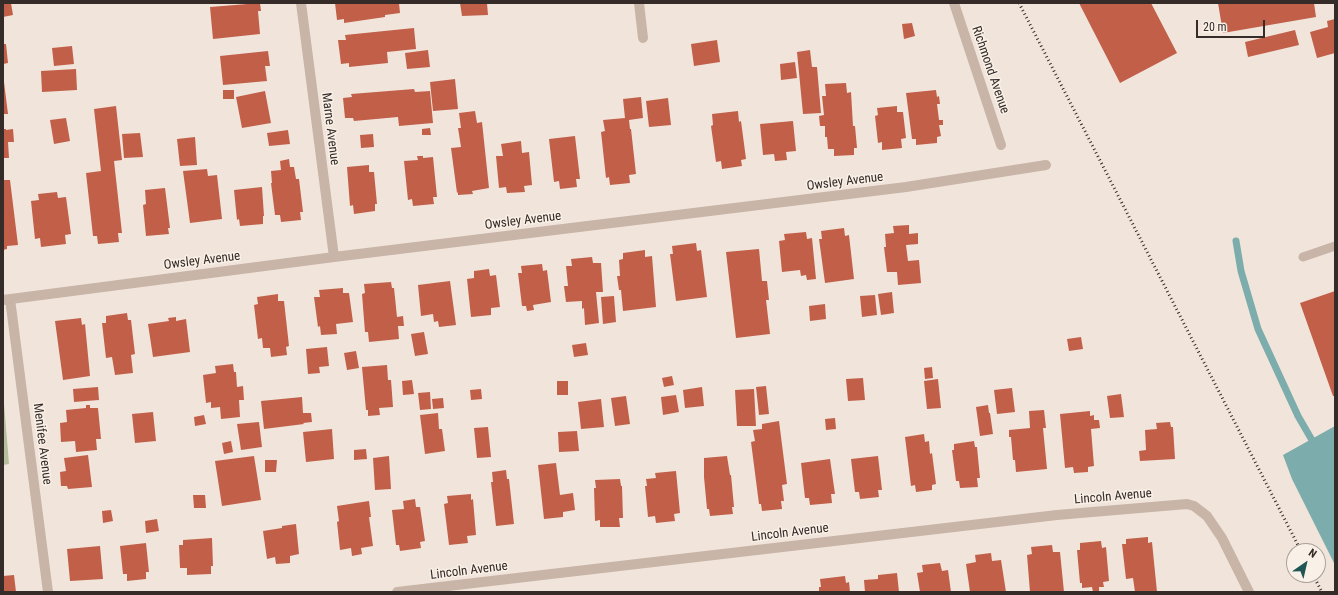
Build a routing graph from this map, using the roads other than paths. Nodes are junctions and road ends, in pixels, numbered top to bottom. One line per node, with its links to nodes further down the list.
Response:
1 (301, 3): 9 (street, Marne Avenue)
2 (639, 3): 4 (street)
3 (954, 3): 5 (street, Richmond Avenue)
4 (644, 38)
5 (1001, 144)
6 (1046, 165): 9 (street, Owsley Avenue)
7 (1335, 246): 8 (lane)
8 (1303, 257)
9 (334, 258): 10 (street, Owsley Avenue)
10 (6, 299): 11 (street, Menifee Avenue)
11 (48, 592)
12 (397, 592): 13 (street, Lincoln Avenue)
13 (1249, 592)

